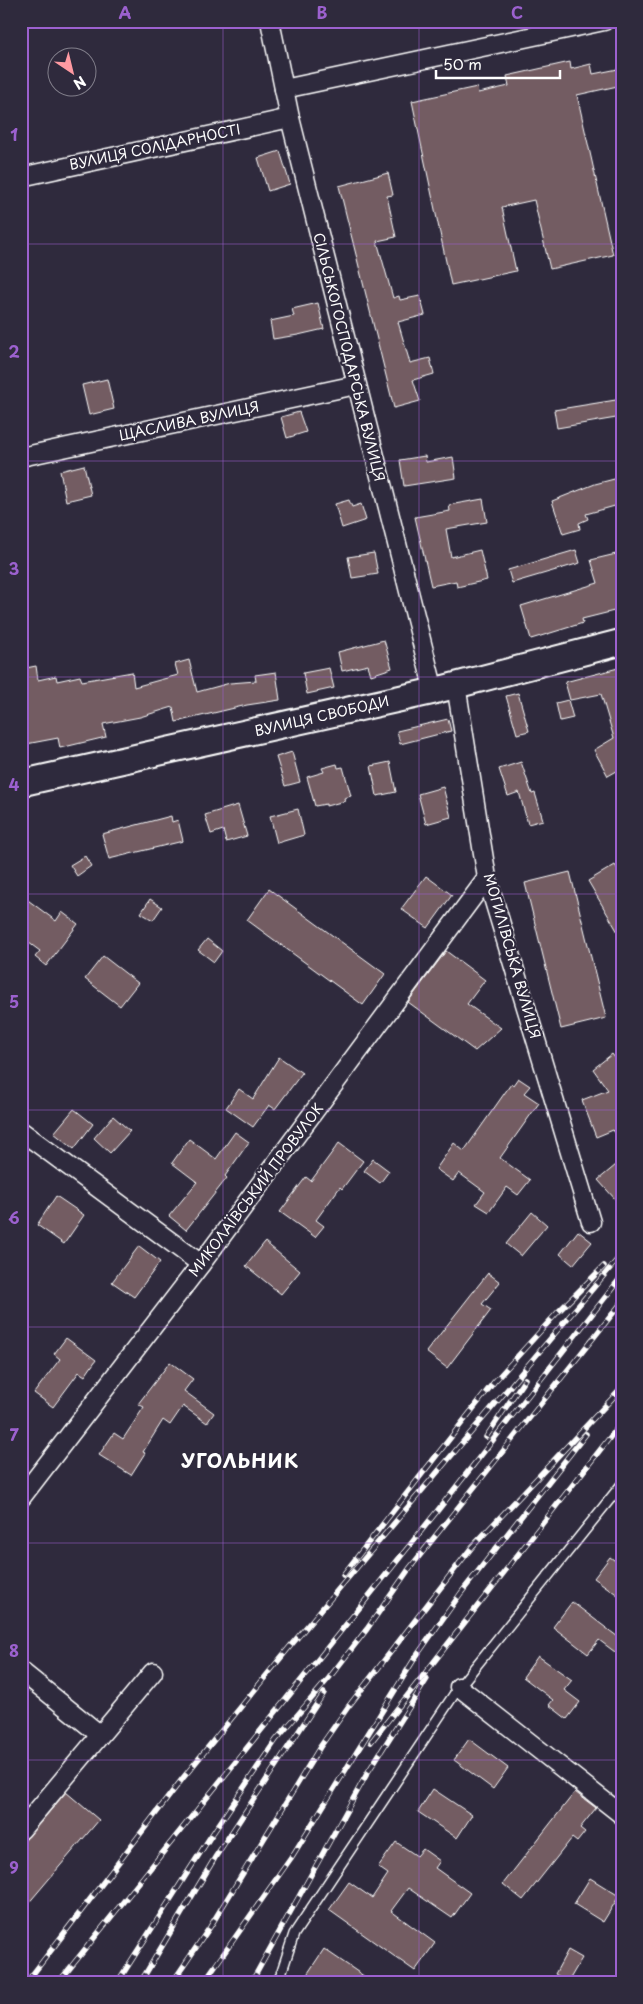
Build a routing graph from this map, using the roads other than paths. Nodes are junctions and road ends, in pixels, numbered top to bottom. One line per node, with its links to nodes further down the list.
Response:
1 (270, 21): 3 (street, СІЛЬСЬКОГОСПОДАРСЬКА ВУЛИЦЯ)
2 (604, 21): 3 (street)
3 (284, 89): 4 (street, СІЛЬСЬКОГОСПОДАРСЬКА ВУЛИЦЯ)
4 (290, 118): 5 (street, ВУЛИЦЯ СОЛІДАРНОСТІ); 6 (street, СІЛЬСЬКОГОСПОДАРСЬКА ВУЛИЦЯ)
5 (21, 177)
6 (356, 386): 7 (street, ЩАСЛИВА ВУЛИЦЯ); 9 (street, СІЛЬСЬКОГОСПОДАРСЬКА ВУЛИЦЯ)
7 (21, 457)
8 (622, 642): 9 (street, ВУЛИЦЯ СВОБОДИ)
9 (445, 688): 10 (street, ВУЛИЦЯ СВОБОДИ); 11 (street, МОГИЛІВСЬКА ВУЛИЦЯ)
10 (21, 783)
11 (488, 878): 13 (street, МОГИЛІВСЬКА ВУЛИЦЯ); 14 (street, МИКОЛАЇВСЬКИЙ ПРОВУЛОК)
12 (21, 1131): 14 (street)
13 (591, 1222)
14 (201, 1264): 16 (street, МИКОЛАЇВСЬКИЙ ПРОВУЛОК)
15 (622, 1484): 19 (lane)
16 (25, 1487)
17 (21, 1671): 20 (street)
18 (152, 1672): 20 (street)
19 (459, 1687): 21 (street); 23 (lane)
20 (99, 1734): 22 (street)
21 (622, 1815)
22 (21, 1830)
23 (278, 1983)

